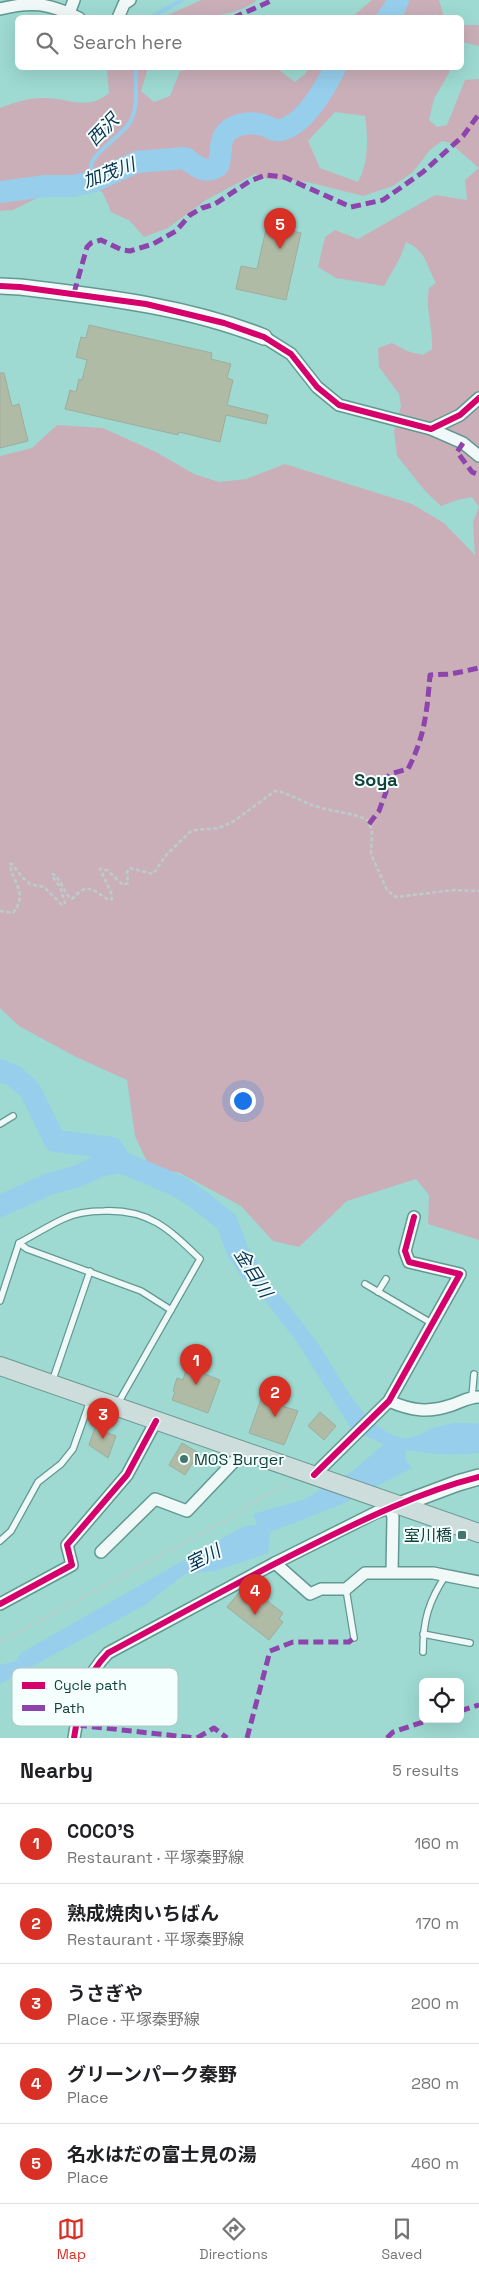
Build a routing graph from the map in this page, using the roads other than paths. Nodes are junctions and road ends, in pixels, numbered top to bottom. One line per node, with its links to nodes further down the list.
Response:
1 (74, 0): 4 (street)
2 (130, 0): 5 (street)
3 (2, 6): 4 (street)
4 (74, 15)
5 (119, 15)
6 (0, 286): 7 (street)
7 (264, 337): 9 (street)
8 (479, 398): 9 (street)
9 (431, 429): 10 (street)
10 (479, 456)
11 (13, 1116): 12 (lane)
12 (0, 1124)
13 (414, 1217): 21 (street)
14 (19, 1243): 15 (lane); 19 (lane); 20 (lane)
15 (90, 1271): 20 (lane); 24 (lane)
16 (386, 1279): 18 (lane)
17 (365, 1284): 18 (lane)
18 (378, 1292): 21 (lane)
19 (0, 1301)
20 (171, 1310): 28 (lane)
21 (433, 1324): 27 (street)
22 (0, 1366): 24 (main road)
23 (474, 1374): 25 (lane)
24 (51, 1384): 26 (main road)
25 (476, 1397): 27 (street)
26 (91, 1398): 28 (main road); 35 (lane)
27 (387, 1403): 31 (street)
28 (116, 1406): 29 (main road)
29 (156, 1421): 30 (main road); 42 (street)
30 (244, 1451): 31 (main road); 36 (street)
31 (315, 1476): 33 (main road)
32 (479, 1477): 33 (street)
33 (391, 1504): 34 (main road); 37 (street); 38 (street)
34 (479, 1533)
35 (0, 1541)
36 (101, 1552)
37 (274, 1564): 41 (street); 47 (street)
38 (392, 1572): 39 (street); 41 (street)
39 (446, 1576): 40 (street); 43 (lane)
40 (479, 1582)
41 (346, 1589): 44 (lane)
42 (0, 1604)
43 (423, 1634): 45 (lane); 46 (lane)
44 (354, 1638)
45 (470, 1643)
46 (423, 1652)
47 (95, 1668)

